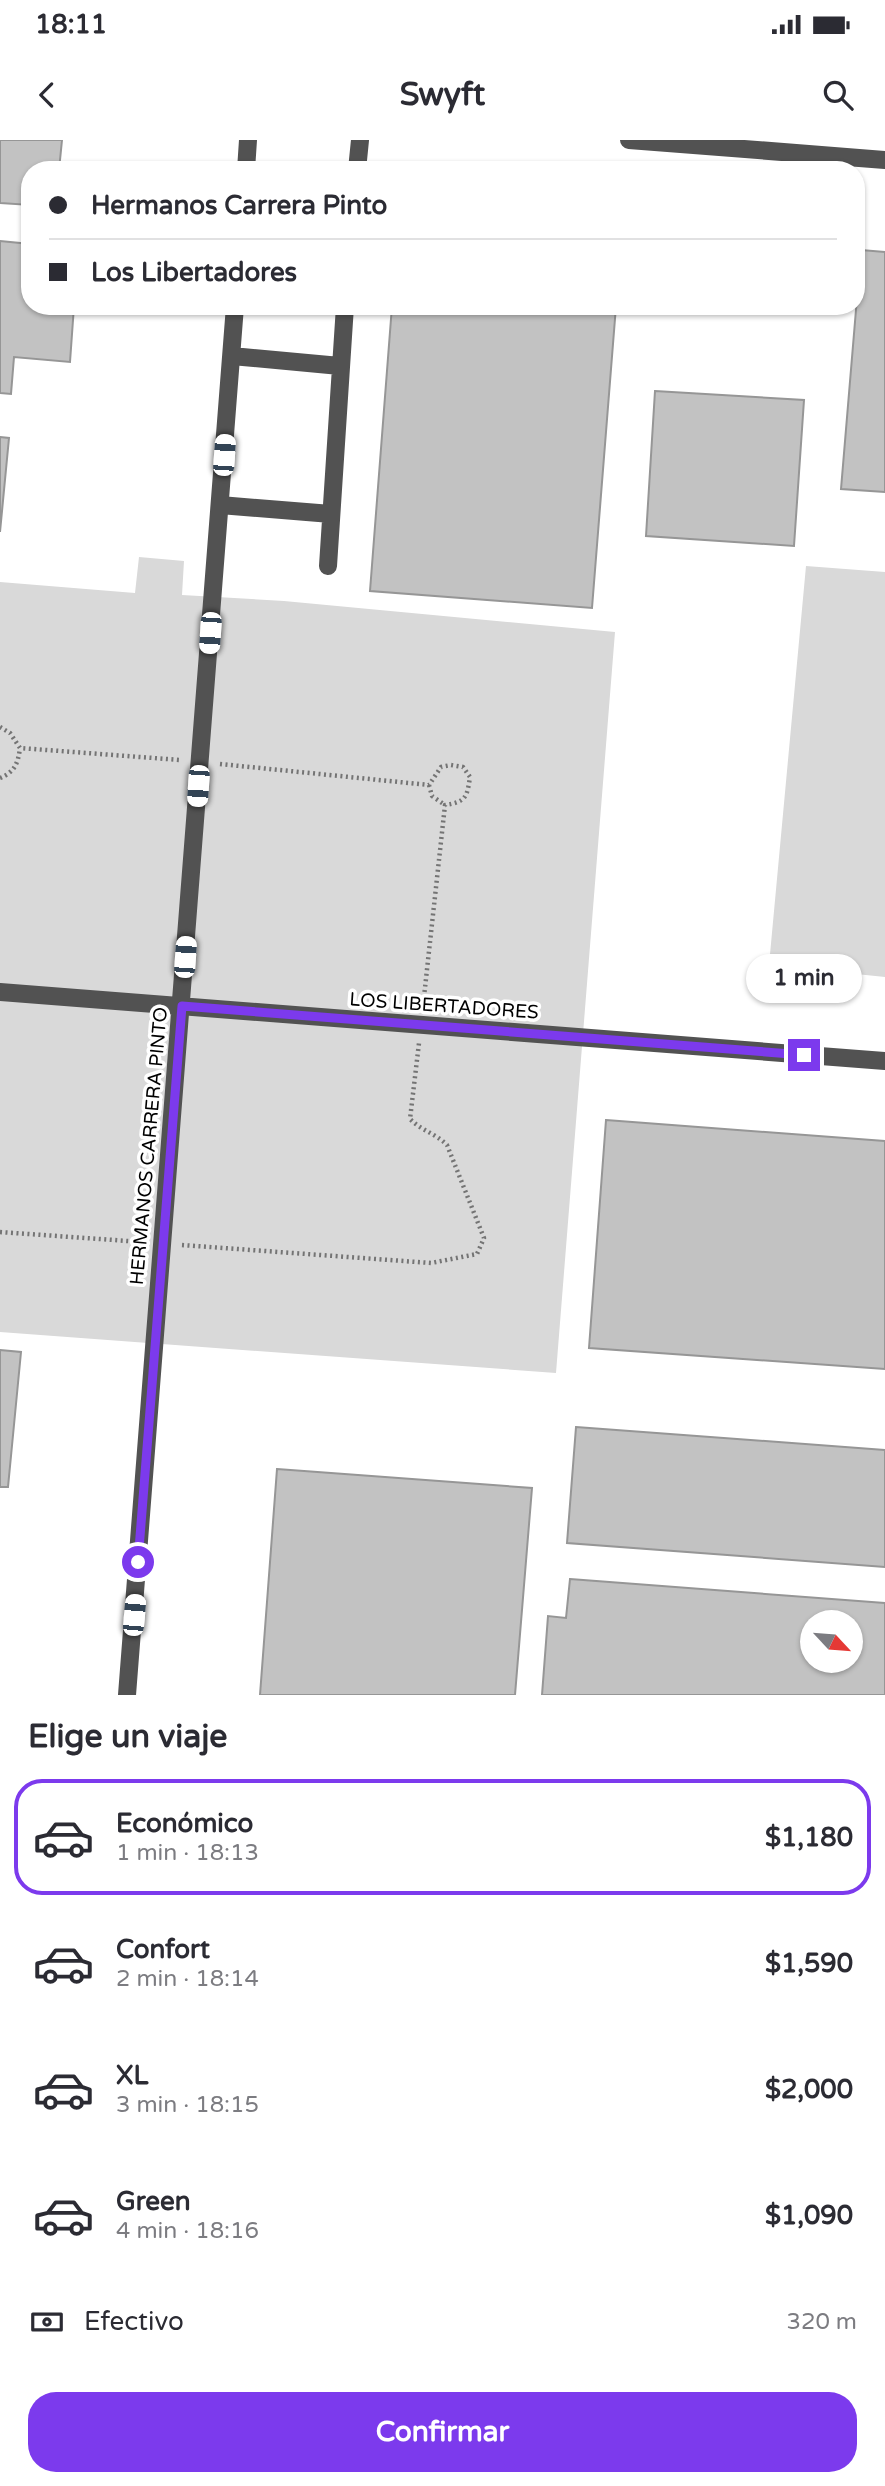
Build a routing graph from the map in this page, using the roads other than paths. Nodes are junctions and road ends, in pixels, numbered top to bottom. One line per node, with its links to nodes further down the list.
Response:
1 (248, 140): 5 (street)
2 (360, 140): 6 (street)
3 (629, 140): 4 (street)
4 (885, 160)
5 (247, 161)
6 (358, 161)
7 (234, 315): 9 (street, HERMANOS CARRERA PINTO)
8 (344, 315): 10 (street)
9 (232, 356): 10 (street); 11 (street, HERMANOS CARRERA PINTO)
10 (340, 366): 12 (street)
11 (220, 505): 12 (street); 15 (street, HERMANOS CARRERA PINTO)
12 (331, 514): 13 (street)
13 (328, 566)
14 (0, 992): 15 (street, LOS LIBERTADORES)
15 (182, 1006): 16 (street, LOS LIBERTADORES); 17 (street, HERMANOS CARRERA PINTO)
16 (885, 1061)
17 (128, 1695)

